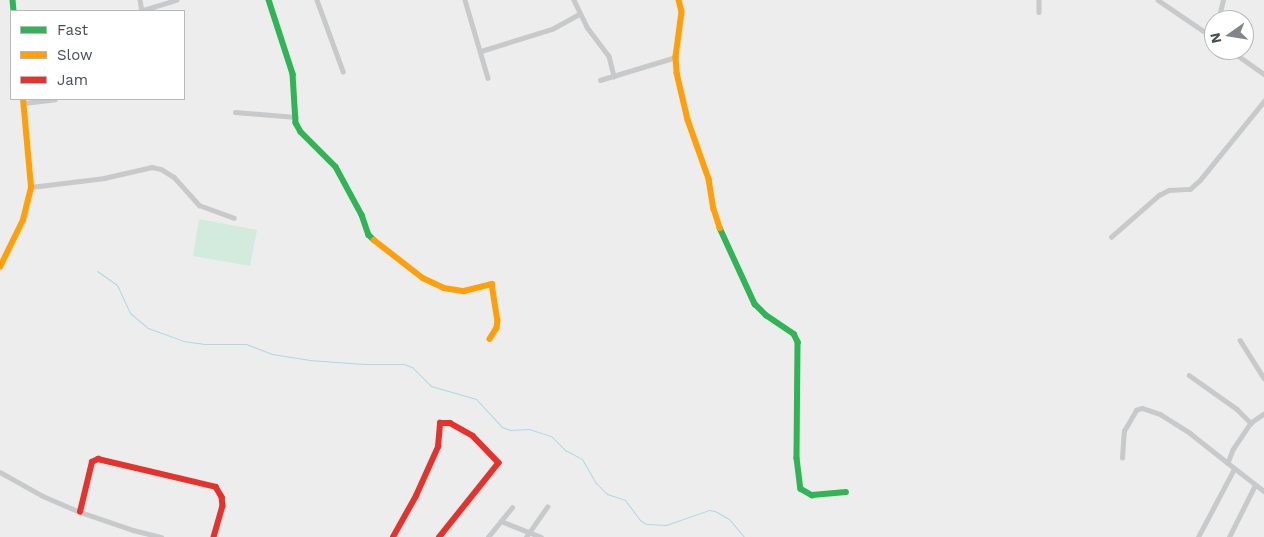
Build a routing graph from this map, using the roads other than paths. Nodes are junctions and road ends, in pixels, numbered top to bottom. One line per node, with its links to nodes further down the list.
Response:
1 (176, 0): 9 (street)
2 (269, 0): 26 (street)
3 (317, 0): 17 (street)
4 (465, 0): 14 (street)
5 (574, 0): 12 (street)
6 (679, 0): 15 (street)
7 (1038, 0): 11 (street)
8 (1158, 0): 13 (street)
9 (168, 1): 10 (street)
10 (144, 10)
11 (1039, 12)
12 (579, 14): 14 (street); 19 (street)
13 (1204, 31)
14 (481, 51): 20 (street)
15 (676, 57): 19 (street); 43 (street)
16 (1244, 60): 18 (street)
17 (343, 71)
18 (1264, 74)
19 (614, 76): 21 (street)
20 (488, 78)
21 (600, 80)
22 (38, 100): 23 (street)
23 (23, 101): 27 (street)
24 (1264, 101): 29 (street)
25 (235, 112): 26 (street)
26 (296, 117): 31 (street)
27 (31, 187): 28 (street); 30 (street)
28 (234, 218)
29 (1111, 237)
30 (0, 267)
31 (490, 339)
32 (1240, 340): 34 (street)
33 (1189, 375): 36 (street)
34 (1264, 378)
35 (1264, 414): 36 (street)
36 (1251, 423): 38 (street)
37 (1122, 458): 38 (street)
38 (1228, 463): 39 (street)
39 (1234, 469): 41 (street); 58 (street)
40 (0, 472): 46 (street)
41 (1255, 485): 42 (street); 59 (street)
42 (1264, 491)
43 (846, 492)
44 (512, 507): 47 (street)
45 (547, 507): 49 (street)
46 (80, 512): 48 (street); 52 (street)
47 (501, 521): 49 (street); 55 (street)
48 (133, 530): 50 (street); 51 (street)
49 (530, 532): 56 (street); 57 (street)
50 (131, 537)
51 (161, 537)
52 (214, 537)
53 (393, 537): 54 (street)
54 (440, 537)
55 (488, 537)
56 (526, 537)
57 (541, 537)
58 (1198, 537)
59 (1229, 537)

